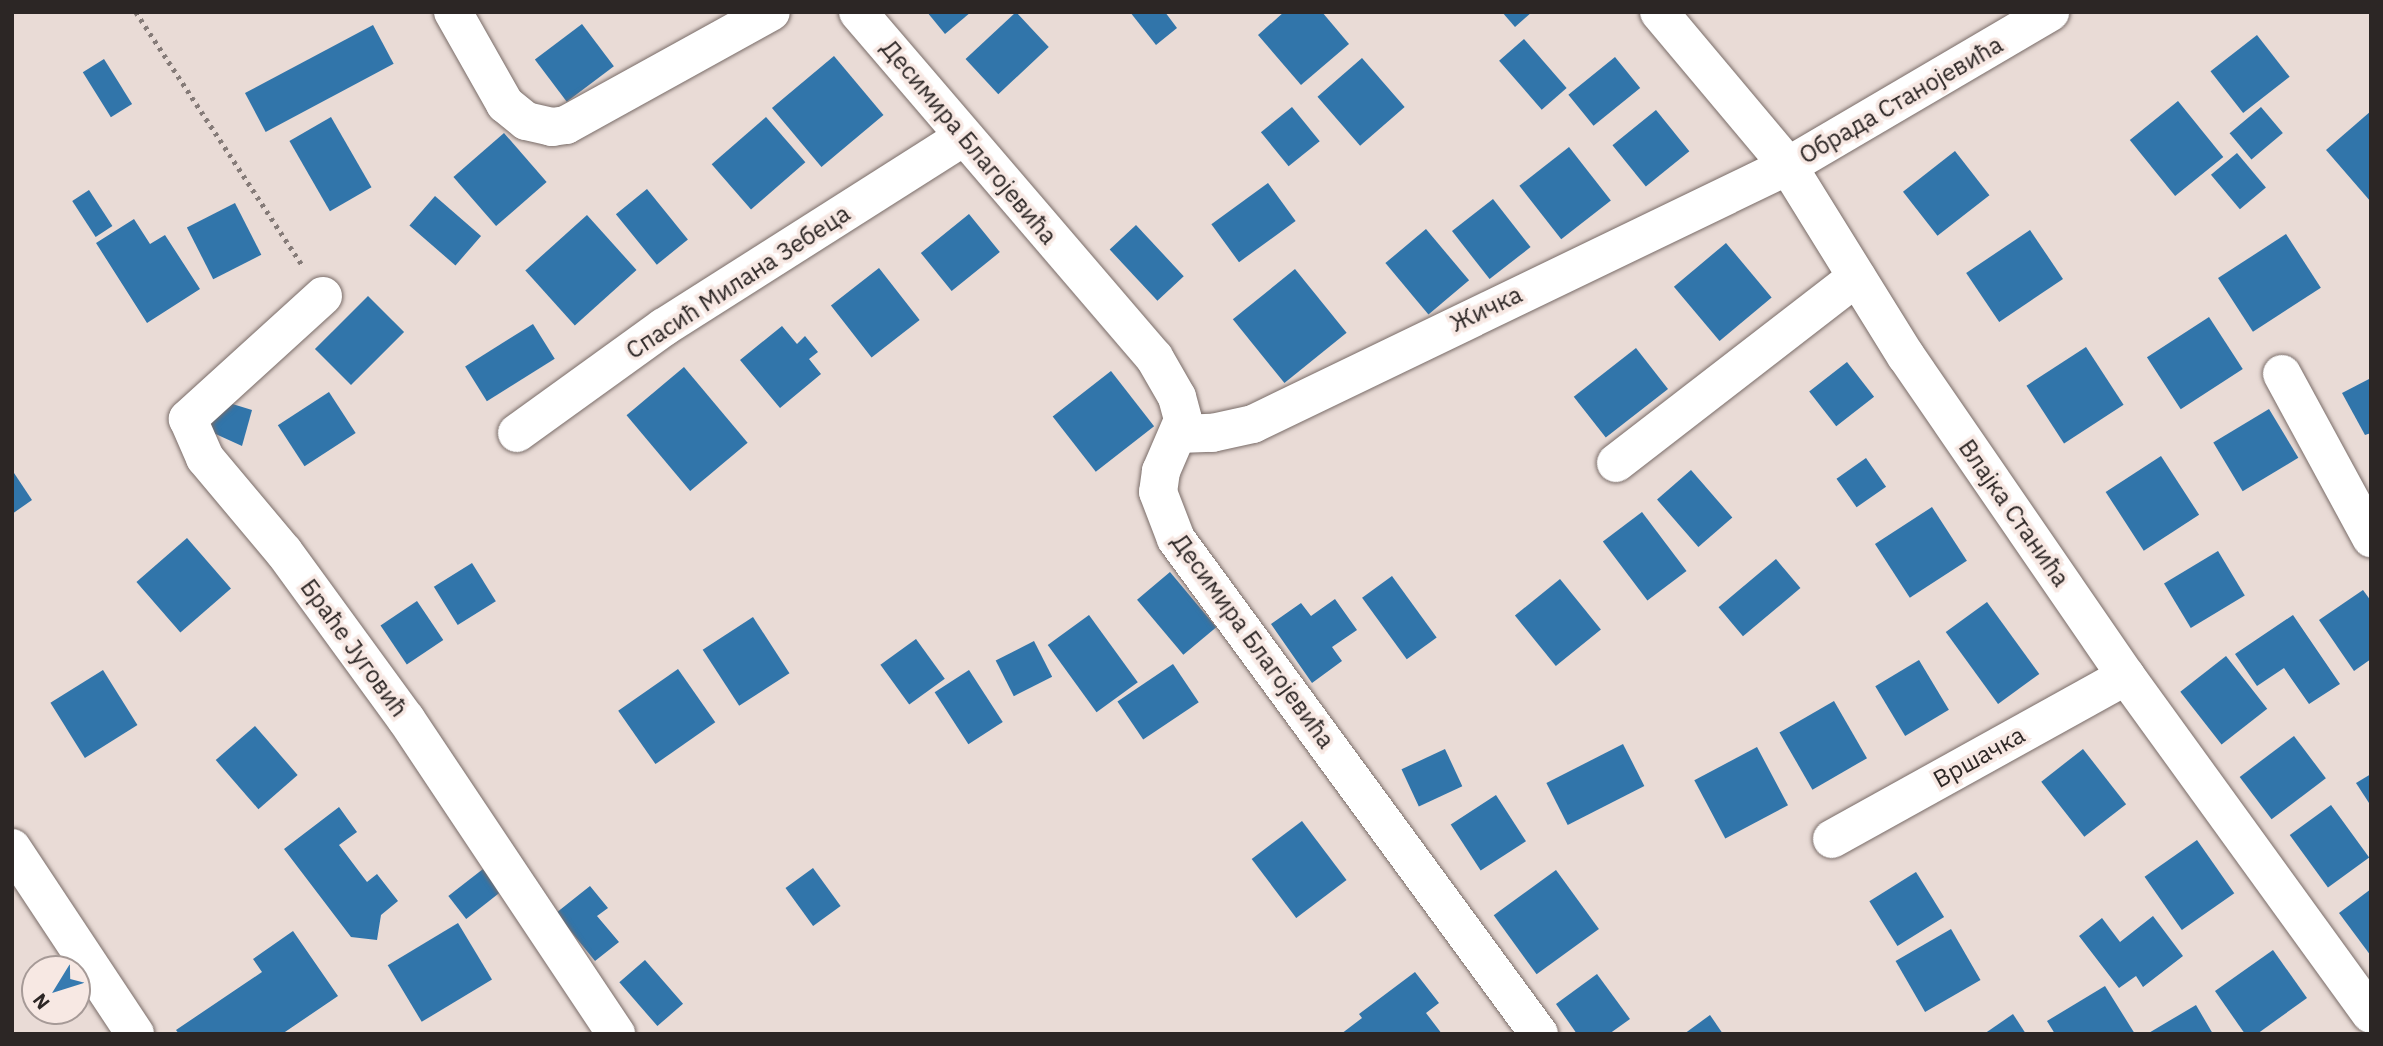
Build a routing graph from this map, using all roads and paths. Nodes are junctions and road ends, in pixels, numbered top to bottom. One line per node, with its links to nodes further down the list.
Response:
1 (136, 12): 10 (path)
2 (453, 12): 3 (street)
3 (771, 12)
4 (858, 12): 7 (street, Десимира Благојевића)
5 (1659, 12): 8 (street, Влајка Станића)
6 (2050, 12): 8 (street, Обрада Станојевића)
7 (963, 136): 12 (street, Спасић Милана Зебеца); 13 (street, Десимира Благојевића)
8 (1788, 166): 9 (street, Влајка Станића); 13 (street, Жичка)
9 (1857, 277): 14 (street); 16 (street, Влајка Станића)
10 (323, 296): 21 (street, Браће Југовић)
11 (2282, 374): 15 (street)
12 (517, 433)
13 (1179, 434): 22 (street, Десимира Благојевића)
14 (1616, 463)
15 (2371, 538)
16 (2126, 676): 17 (street, Вршачка); 19 (street, Влајка Станића)
17 (1832, 839)
18 (12, 848): 20 (street)
19 (2371, 1014)
20 (135, 1034)
21 (616, 1034)
22 (1539, 1034)

